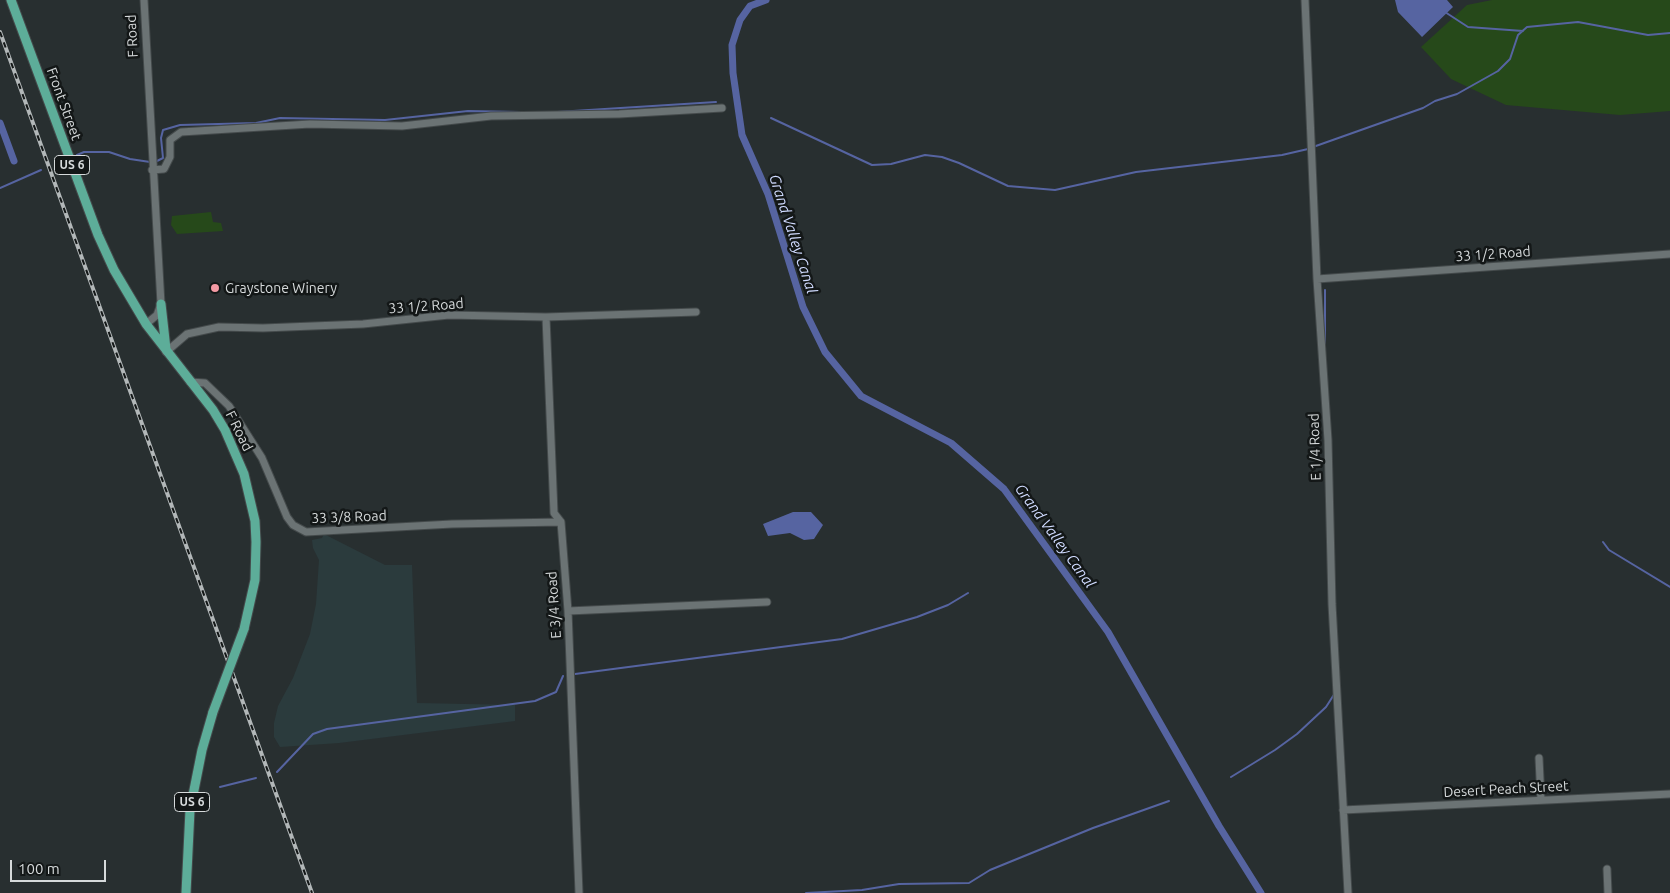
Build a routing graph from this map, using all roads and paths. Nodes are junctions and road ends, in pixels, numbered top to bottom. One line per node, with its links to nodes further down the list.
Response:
1 (11, 0): 11 (main road, Front Street / US 6)
2 (144, 0): 5 (street, F Road)
3 (1305, 0): 7 (street, E 1/4 Road)
4 (722, 108): 5 (street)
5 (152, 170): 8 (street, F Road)
6 (1670, 254): 7 (street, 33 1/2 Road)
7 (1317, 279): 20 (street, E 1/4 Road)
8 (161, 304): 11 (street); 12 (main road)
9 (696, 312): 10 (street, 33 1/2 Road)
10 (546, 317): 12 (street, 33 1/2 Road); 14 (street, E 3/4 Road)
11 (146, 324): 12 (main road, F Road / US 6)
12 (166, 352): 13 (main road, F Road / US 6)
13 (190, 382): 14 (street, 33 3/8 Road); 22 (main road, F Road / US 6, bridge)
14 (561, 522): 16 (street, E 3/4 Road)
15 (767, 602): 16 (street)
16 (568, 610): 23 (street, E 3/4 Road)
17 (1539, 758): 19 (street)
18 (1670, 794): 19 (street, Desert Peach Street)
19 (1540, 800): 20 (street, Desert Peach Street)
20 (1343, 810): 24 (street, E 1/4 Road)
21 (1607, 869): 25 (street)
22 (186, 893)
23 (579, 893)
24 (1348, 893)
25 (1608, 893)

